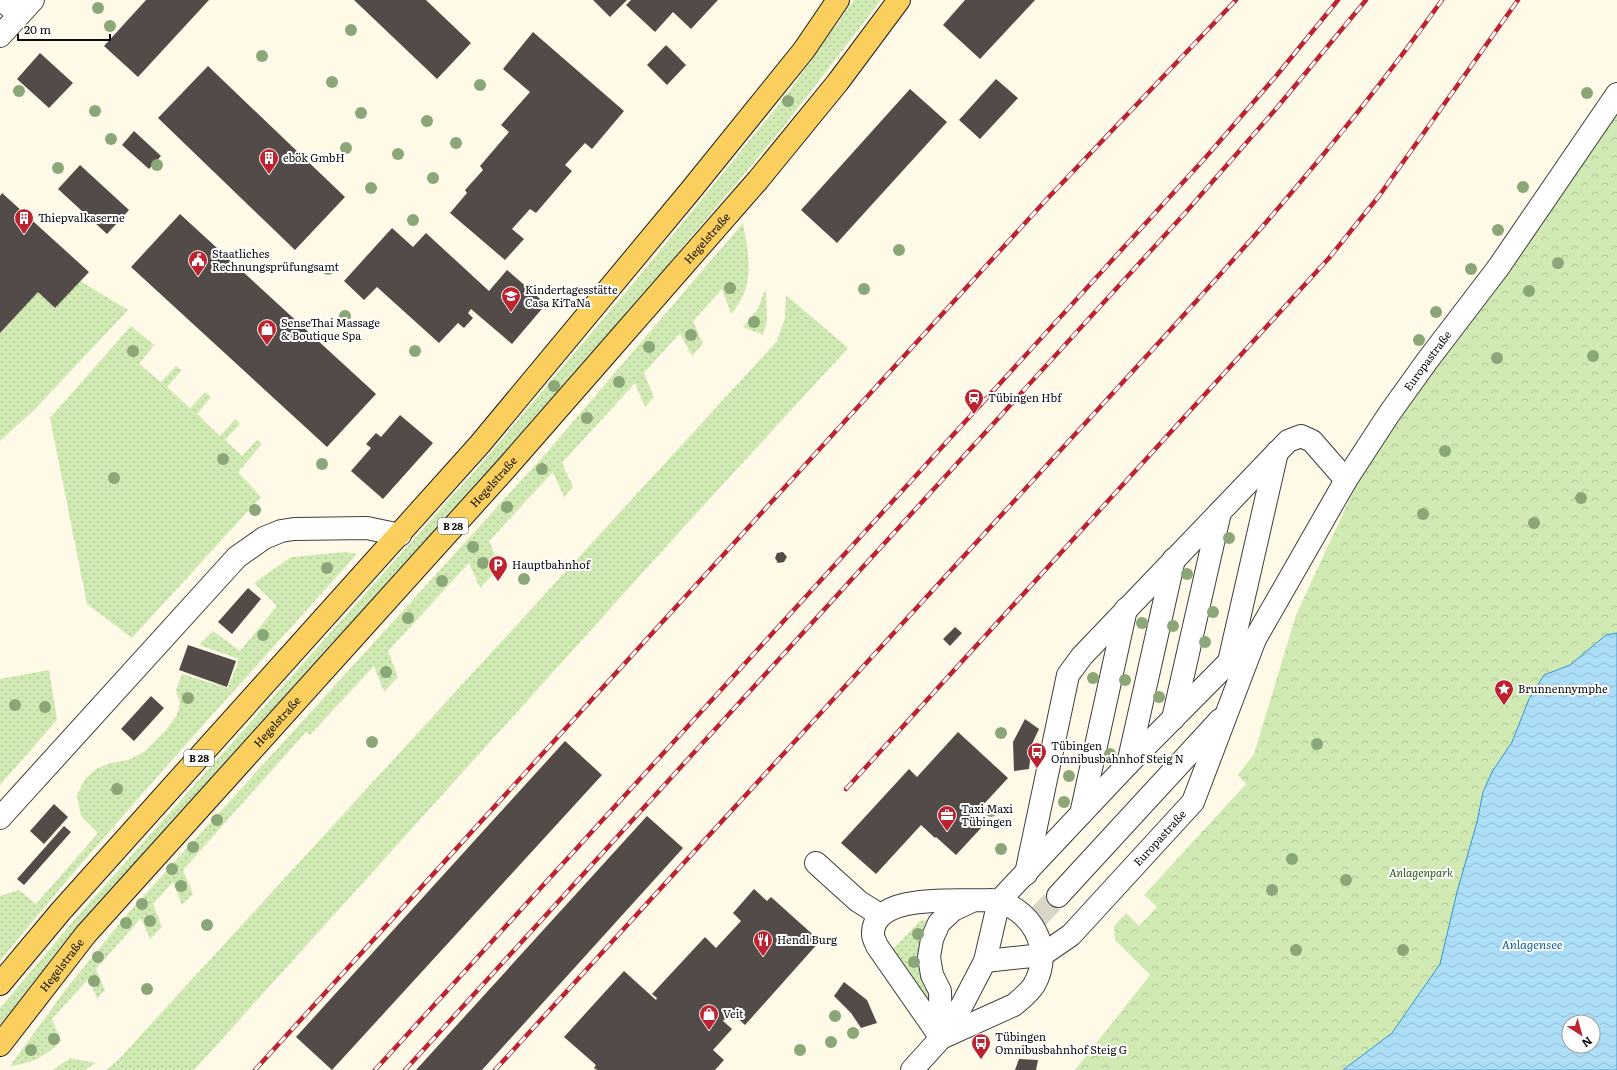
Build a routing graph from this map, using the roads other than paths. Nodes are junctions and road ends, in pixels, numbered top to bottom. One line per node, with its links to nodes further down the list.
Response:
1 (2, 0): 4 (street)
2 (838, 0): 10 (main road, B 28)
3 (899, 0): 30 (main road, Hegelstraße / B 28)
4 (26, 8): 5 (street)
5 (0, 36)
6 (1617, 94): 8 (street, Europastraße)
7 (1276, 452): 8 (street); 9 (street); 14 (street)
8 (1346, 480): 13 (street, Europastraße)
9 (1221, 510): 11 (street); 16 (street)
10 (400, 535): 19 (street); 28 (main road, B 28)
11 (1174, 559): 12 (street); 17 (street)
12 (1126, 609): 18 (street); 21 (street)
13 (1255, 639): 14 (street, Europastraße); 15 (street, Europastraße)
14 (1229, 662): 16 (street, Europastraße)
15 (1228, 712): 22 (street); 26 (street, Europastraße)
16 (1173, 719): 17 (street, Europastraße)
17 (1128, 764): 18 (street, Europastraße)
18 (1081, 815): 21 (street, Europastraße)
19 (0, 818)
20 (816, 863): 25 (street)
21 (1026, 874): 23 (street, Europastraße)
22 (1058, 896)
23 (999, 901): 24 (street); 26 (street); 27 (street)
24 (971, 902): 25 (street); 29 (street)
25 (880, 916): 29 (street)
26 (1042, 955): 27 (street, Europastraße); 29 (street)
27 (985, 961): 29 (street)
28 (0, 984)
29 (941, 1038): 31 (street)
30 (0, 1045)
31 (912, 1070)

